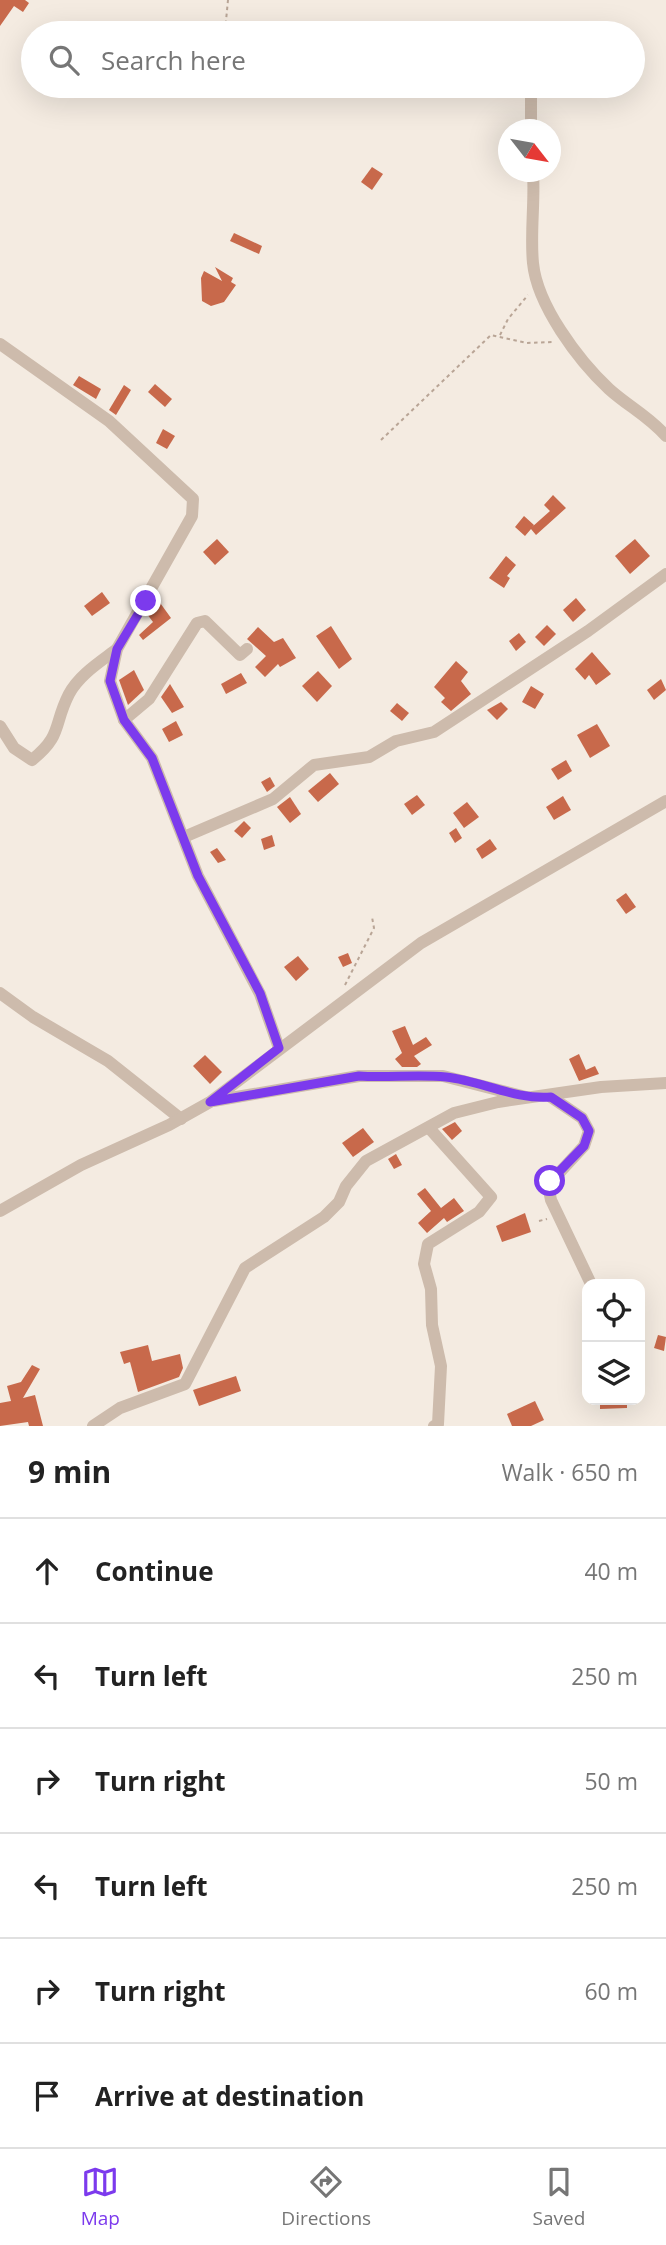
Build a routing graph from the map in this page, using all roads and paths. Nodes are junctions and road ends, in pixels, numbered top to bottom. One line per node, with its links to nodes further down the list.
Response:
1 (228, 0): 2 (path)
2 (226, 21)
3 (531, 98): 4 (street)
4 (531, 119)
5 (533, 182): 6 (street)
6 (537, 288): 7 (path); 9 (street)
7 (499, 336): 9 (path); 11 (path)
8 (0, 344): 13 (street)
9 (570, 344): 10 (street)
10 (666, 436)
11 (381, 440)
12 (666, 574): 18 (street)
13 (117, 649): 15 (street); 16 (street)
14 (247, 649): 15 (street)
15 (124, 720): 18 (street)
16 (0, 726)
17 (666, 801): 21 (street)
18 (184, 837): 22 (street)
19 (372, 918): 21 (path)
20 (0, 993): 27 (street)
21 (342, 1002): 22 (street)
22 (279, 1048): 26 (street)
23 (666, 1083): 24 (street)
24 (551, 1097): 25 (street); 30 (street)
25 (533, 1099): 26 (street); 28 (street)
26 (210, 1102): 27 (street)
27 (181, 1119): 29 (street)
28 (430, 1129): 31 (street); 32 (street)
29 (0, 1210)
30 (589, 1279)
31 (93, 1426)
32 (434, 1426)

